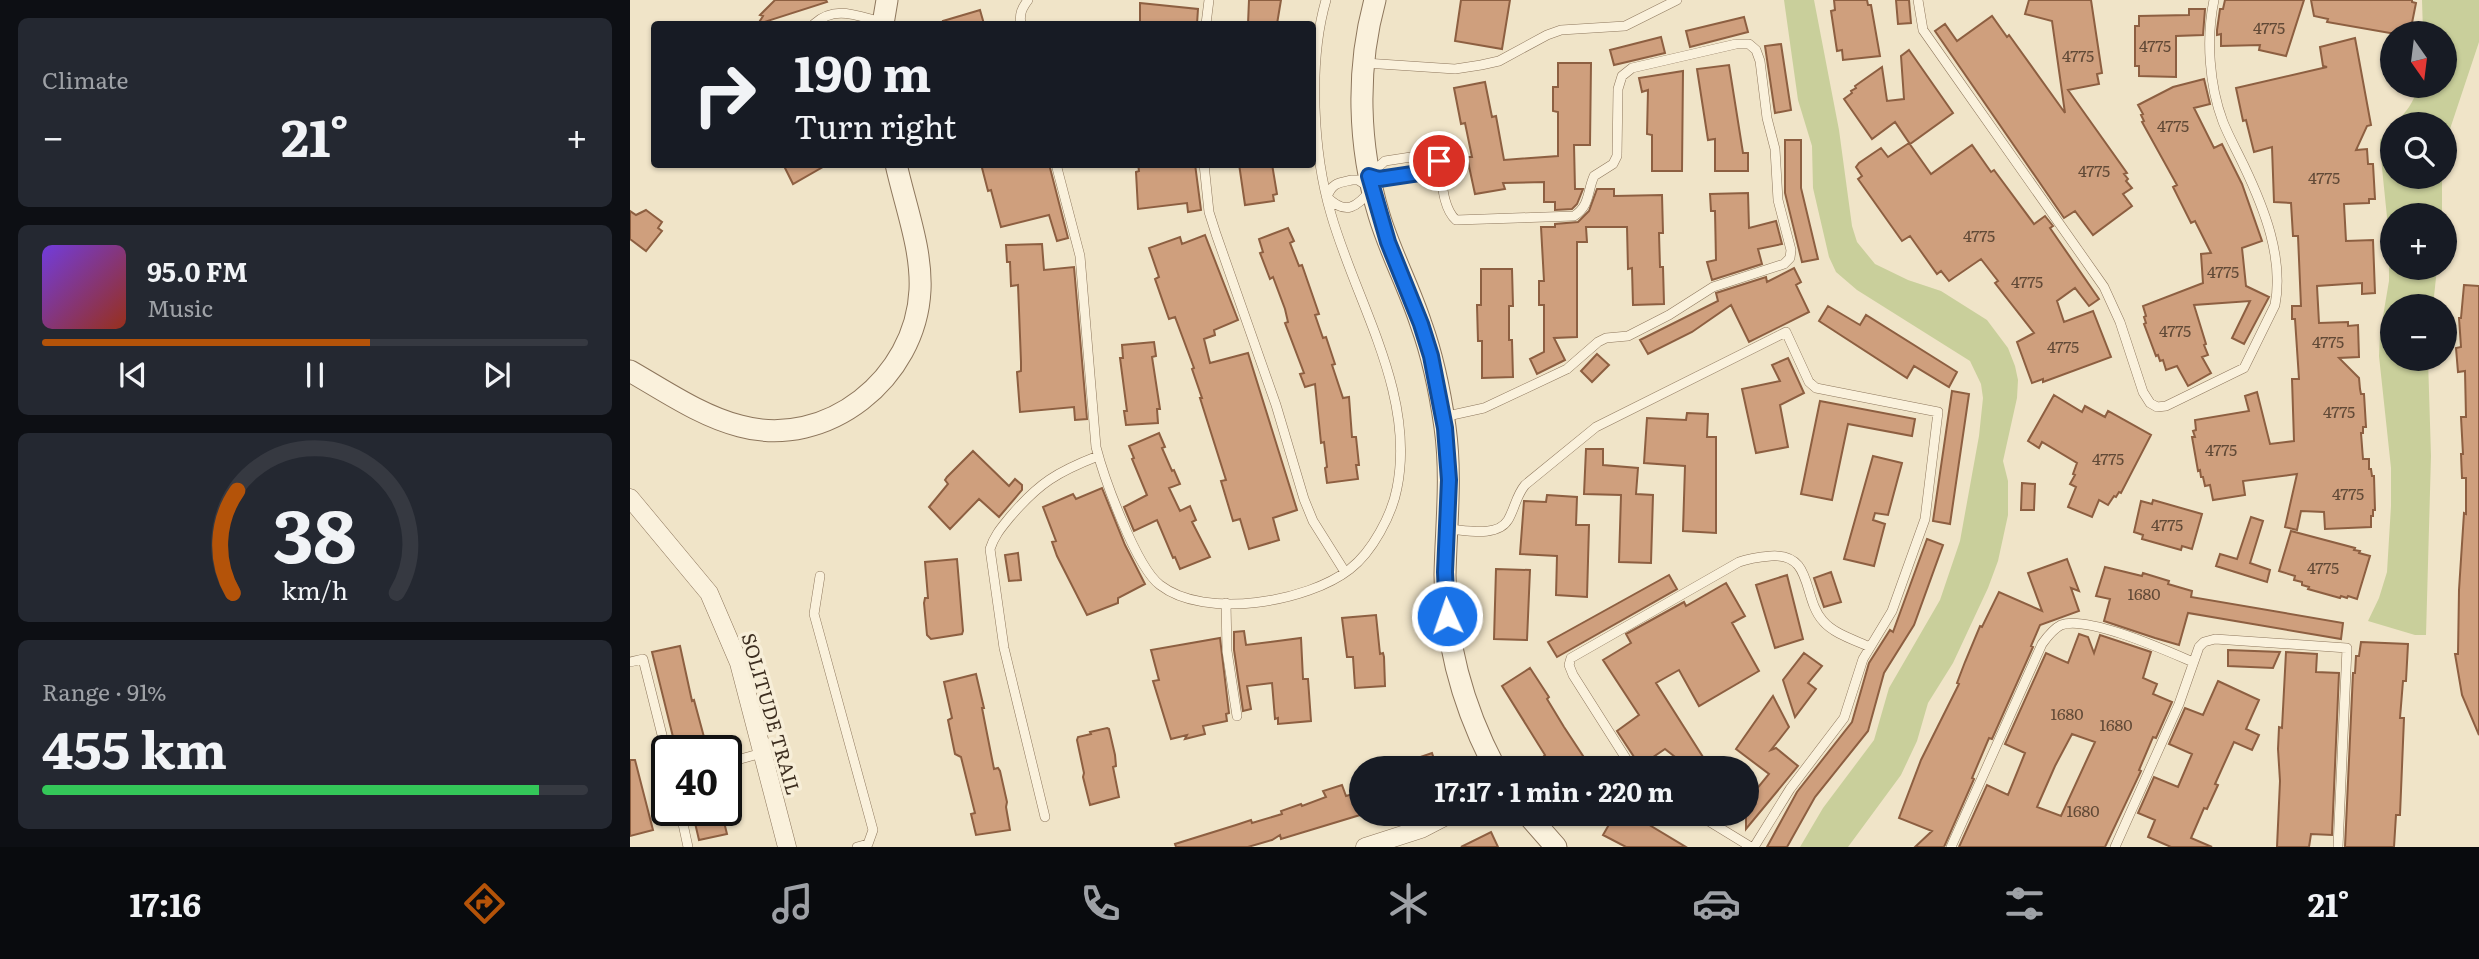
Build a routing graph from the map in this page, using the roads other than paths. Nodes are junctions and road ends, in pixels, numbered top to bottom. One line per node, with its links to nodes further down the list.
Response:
1 (887, 0): 11 (street)
2 (1028, 0): 12 (lane)
3 (1209, 0): 13 (lane)
4 (1326, 0): 15 (lane)
5 (1375, 0): 14 (street)
6 (1677, 0): 14 (lane)
7 (1919, 0): 8 (lane)
8 (2214, 0)
9 (819, 21): 10 (lane)
10 (876, 21)
11 (884, 21)
12 (1020, 21)
13 (1206, 21)
14 (1363, 63): 21 (street)
15 (1316, 70)
16 (1316, 127): 22 (lane)
17 (1439, 161): 21 (lane); 21 (lane); 24 (lane)
18 (897, 168): 23 (street)
19 (1057, 168): 25 (lane)
20 (1205, 168): 28 (lane)
21 (1371, 182): 22 (lane); 22 (lane); 24 (street)
22 (1326, 197): 28 (lane)
23 (630, 371)
24 (1443, 417): 27 (street)
25 (1098, 456): 30 (lane); 40 (lane)
26 (632, 504): 36 (street, SOLITUDE TRAIL)
27 (1448, 529): 31 (lane); 37 (street)
28 (1345, 572): 30 (lane)
29 (820, 576): 47 (lane)
30 (1226, 603): 34 (lane)
31 (1870, 647): 38 (lane); 50 (lane)
32 (630, 662): 35 (lane)
33 (2193, 662): 51 (lane); 52 (lane); 53 (lane)
34 (1237, 716)
35 (662, 735)
36 (762, 754): 39 (lane); 46 (street, SOLITUDE TRAIL)
37 (1489, 756)
38 (1624, 756)
39 (742, 759)
40 (1045, 817)
41 (683, 826): 45 (lane)
42 (1427, 826): 48 (street)
43 (1538, 826): 49 (street)
44 (1717, 826): 50 (lane)
45 (688, 847)
46 (787, 847)
47 (857, 847)
48 (1365, 847)
49 (1556, 847)
50 (1753, 847)
51 (1951, 847)
52 (2115, 847)
53 (2339, 847)

